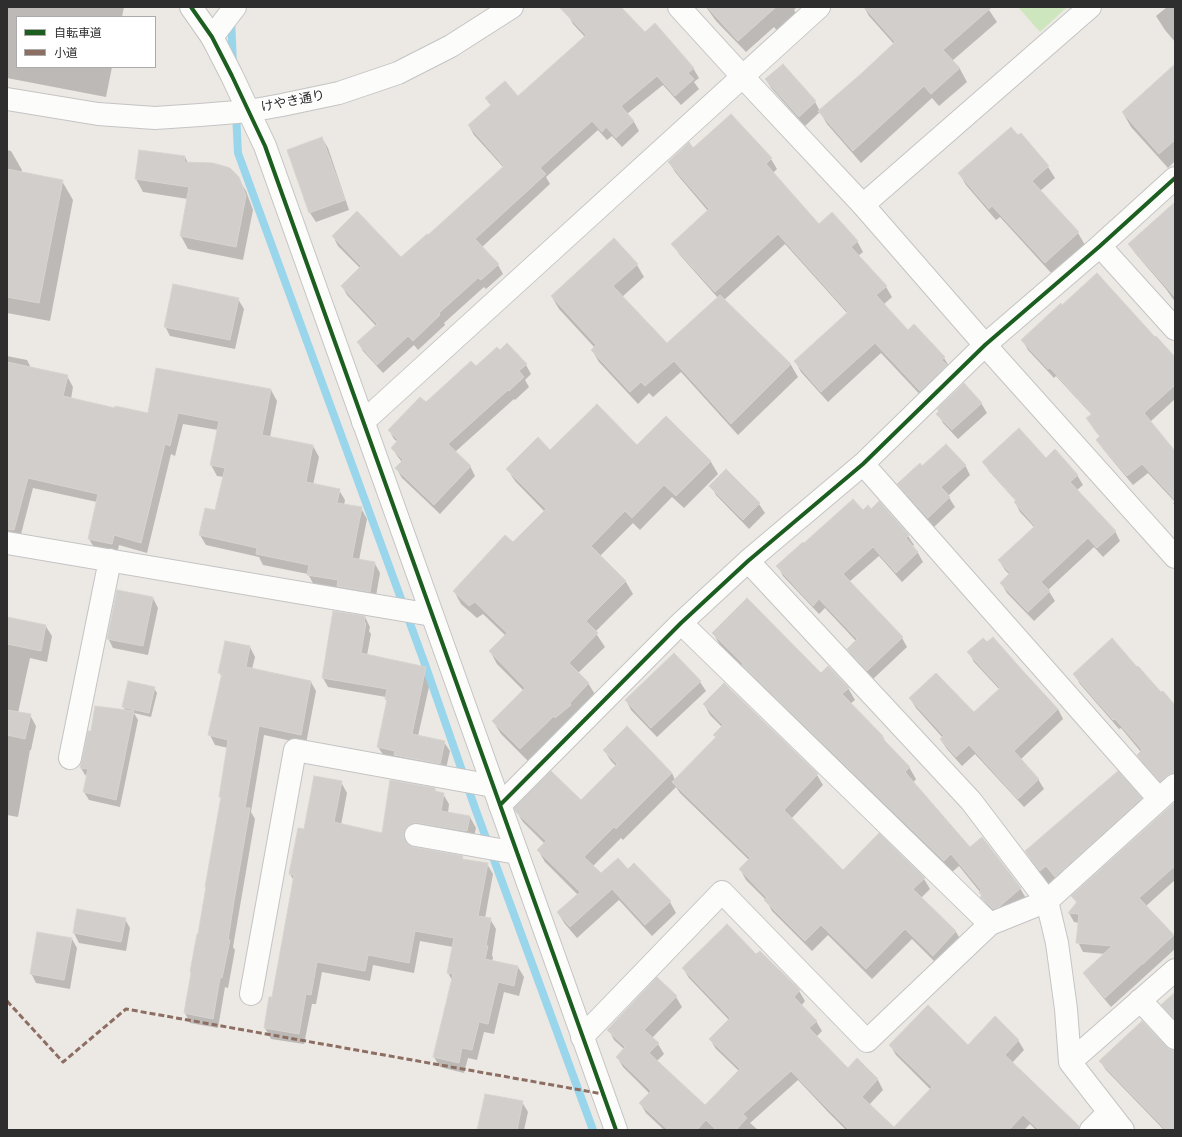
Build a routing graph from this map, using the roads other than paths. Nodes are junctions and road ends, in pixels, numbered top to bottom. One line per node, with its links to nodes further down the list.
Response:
1 (191, 7): 7 (street)
2 (235, 7): 7 (street)
3 (512, 7): 10 (street, けやき通り)
4 (679, 7): 8 (street)
5 (819, 7): 8 (street)
6 (1090, 7): 12 (street)
7 (212, 37): 10 (street)
8 (742, 76): 12 (street); 16 (street)
9 (7, 99): 10 (street, けやき通り)
10 (249, 111): 16 (street)
11 (1175, 178): 13 (street)
12 (863, 205): 15 (street)
13 (1100, 246): 14 (street); 15 (street)
14 (1175, 329)
15 (985, 345): 17 (street); 19 (street)
16 (363, 422): 22 (street)
17 (863, 464): 21 (street); 25 (street)
18 (7, 543): 20 (street)
19 (1175, 557)
20 (110, 560): 22 (street); 24 (street)
21 (748, 561): 23 (street); 29 (street)
22 (432, 615): 26 (street)
23 (681, 623): 26 (street); 30 (street)
24 (70, 758)
25 (1167, 792): 29 (street)
26 (496, 795): 28 (street); 32 (street)
27 (416, 835): 28 (street)
28 (517, 853): 34 (street)
29 (1047, 901): 30 (street); 36 (street)
30 (990, 924): 34 (street)
31 (1175, 970): 33 (street)
32 (251, 994)
33 (1140, 1000): 35 (street); 36 (street)
34 (582, 1037): 38 (street)
35 (1175, 1038)
36 (1070, 1062): 37 (street)
37 (1109, 1112): 39 (street); 40 (street)
38 (616, 1130)
39 (1091, 1130)
40 (1123, 1130)

